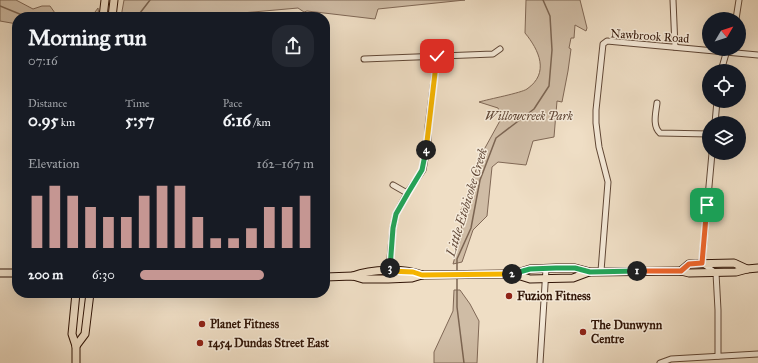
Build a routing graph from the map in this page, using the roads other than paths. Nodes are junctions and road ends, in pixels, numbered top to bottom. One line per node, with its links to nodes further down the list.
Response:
1 (105, 0): 5 (main road)
2 (114, 0): 6 (main road)
3 (673, 0): 8 (street)
4 (739, 0): 7 (street)
5 (104, 12)
6 (113, 12)
7 (737, 12)
8 (675, 47): 10 (street, Nawbrook Road); 25 (street, Nawbrook Road)
9 (500, 49): 13 (street)
10 (702, 49)
11 (746, 53): 12 (street, Nawbrook Road)
12 (758, 55)
13 (437, 56): 14 (street); 19 (street)
14 (364, 59)
15 (657, 103): 16 (street)
16 (702, 134)
17 (711, 160): 20 (street)
18 (393, 185): 19 (street)
19 (408, 193): 24 (street)
20 (702, 263): 23 (main road); 26 (main road); 32 (street)
21 (546, 268): 27 (main road); 30 (main road); 36 (street)
22 (758, 268): 23 (main road)
23 (747, 269): 32 (main road)
24 (389, 271): 31 (main road); 34 (main road); 35 (street)
25 (601, 271): 26 (main road); 27 (main road)
26 (681, 271): 32 (main road)
27 (590, 272): 36 (main road)
28 (0, 273): 29 (main road)
29 (12, 273)
30 (514, 274): 31 (main road); 36 (main road)
31 (422, 275): 35 (main road)
32 (716, 275): 41 (street)
33 (330, 276): 34 (main road)
34 (353, 276): 35 (main road)
35 (388, 279)
36 (546, 279): 43 (street)
37 (76, 298): 39 (main road)
38 (90, 298): 39 (main road)
39 (76, 346): 42 (main road)
40 (758, 354): 41 (street)
41 (718, 356): 44 (street)
42 (76, 363)
43 (540, 363)
44 (660, 363)

